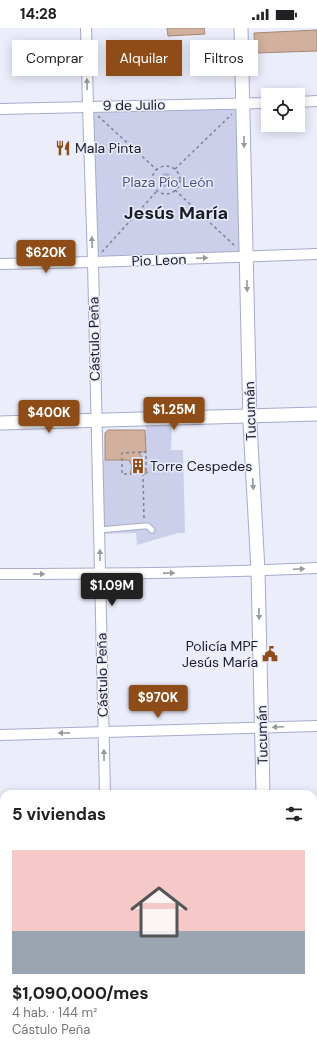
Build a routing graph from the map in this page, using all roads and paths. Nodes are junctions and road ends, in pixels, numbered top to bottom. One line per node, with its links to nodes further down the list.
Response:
1 (86, 28): 7 (street, Cástulo Peña, one-way to 1)
2 (241, 28): 6 (street, Tucumán)
3 (317, 101): 5 (street)
4 (261, 102): 6 (street, 9 de Julio)
5 (305, 102)
6 (243, 103): 7 (street, 9 de Julio); 9 (path); 14 (street, Tucumán, one-way to 14)
7 (88, 106): 8 (street, 9 de Julio); 10 (path); 15 (street, Cástulo Peña, one-way to 7)
8 (0, 109)
9 (175, 169): 10 (path); 11 (path)
10 (157, 170): 12 (path)
11 (175, 190): 12 (path); 14 (path)
12 (157, 191): 15 (path)
13 (317, 254): 14 (street, Pio Leon)
14 (246, 256): 15 (street, Pio Leon, one-way to 14); 18 (street, Tucumán, one-way to 18)
15 (93, 262): 16 (street, Pio Leon); 19 (street, Cástulo Peña)
16 (0, 264)
17 (317, 414): 18 (street)
18 (250, 417): 19 (street); 26 (street, Tucumán, one-way to 26)
19 (96, 421): 20 (street); 23 (street, Cástulo Peña)
20 (0, 423)
21 (143, 474): 21 (path); 22 (path)
22 (144, 526): 23 (lane); 24 (lane)
23 (99, 530): 28 (street, Cástulo Peña, one-way to 23)
24 (152, 530)
25 (317, 568): 26 (street, one-way to 25)
26 (258, 571): 28 (street, one-way to 26); 30 (street, Tucumán, one-way to 30)
27 (0, 574): 28 (street, one-way to 28)
28 (100, 574): 31 (street, Cástulo Peña)
29 (317, 726): 30 (street, one-way to 30)
30 (261, 727): 31 (street); 34 (street, Tucumán)
31 (104, 732): 32 (street, one-way to 32); 33 (street, Cástulo Peña, one-way to 31)
32 (0, 734)
33 (105, 790)
34 (263, 790)

